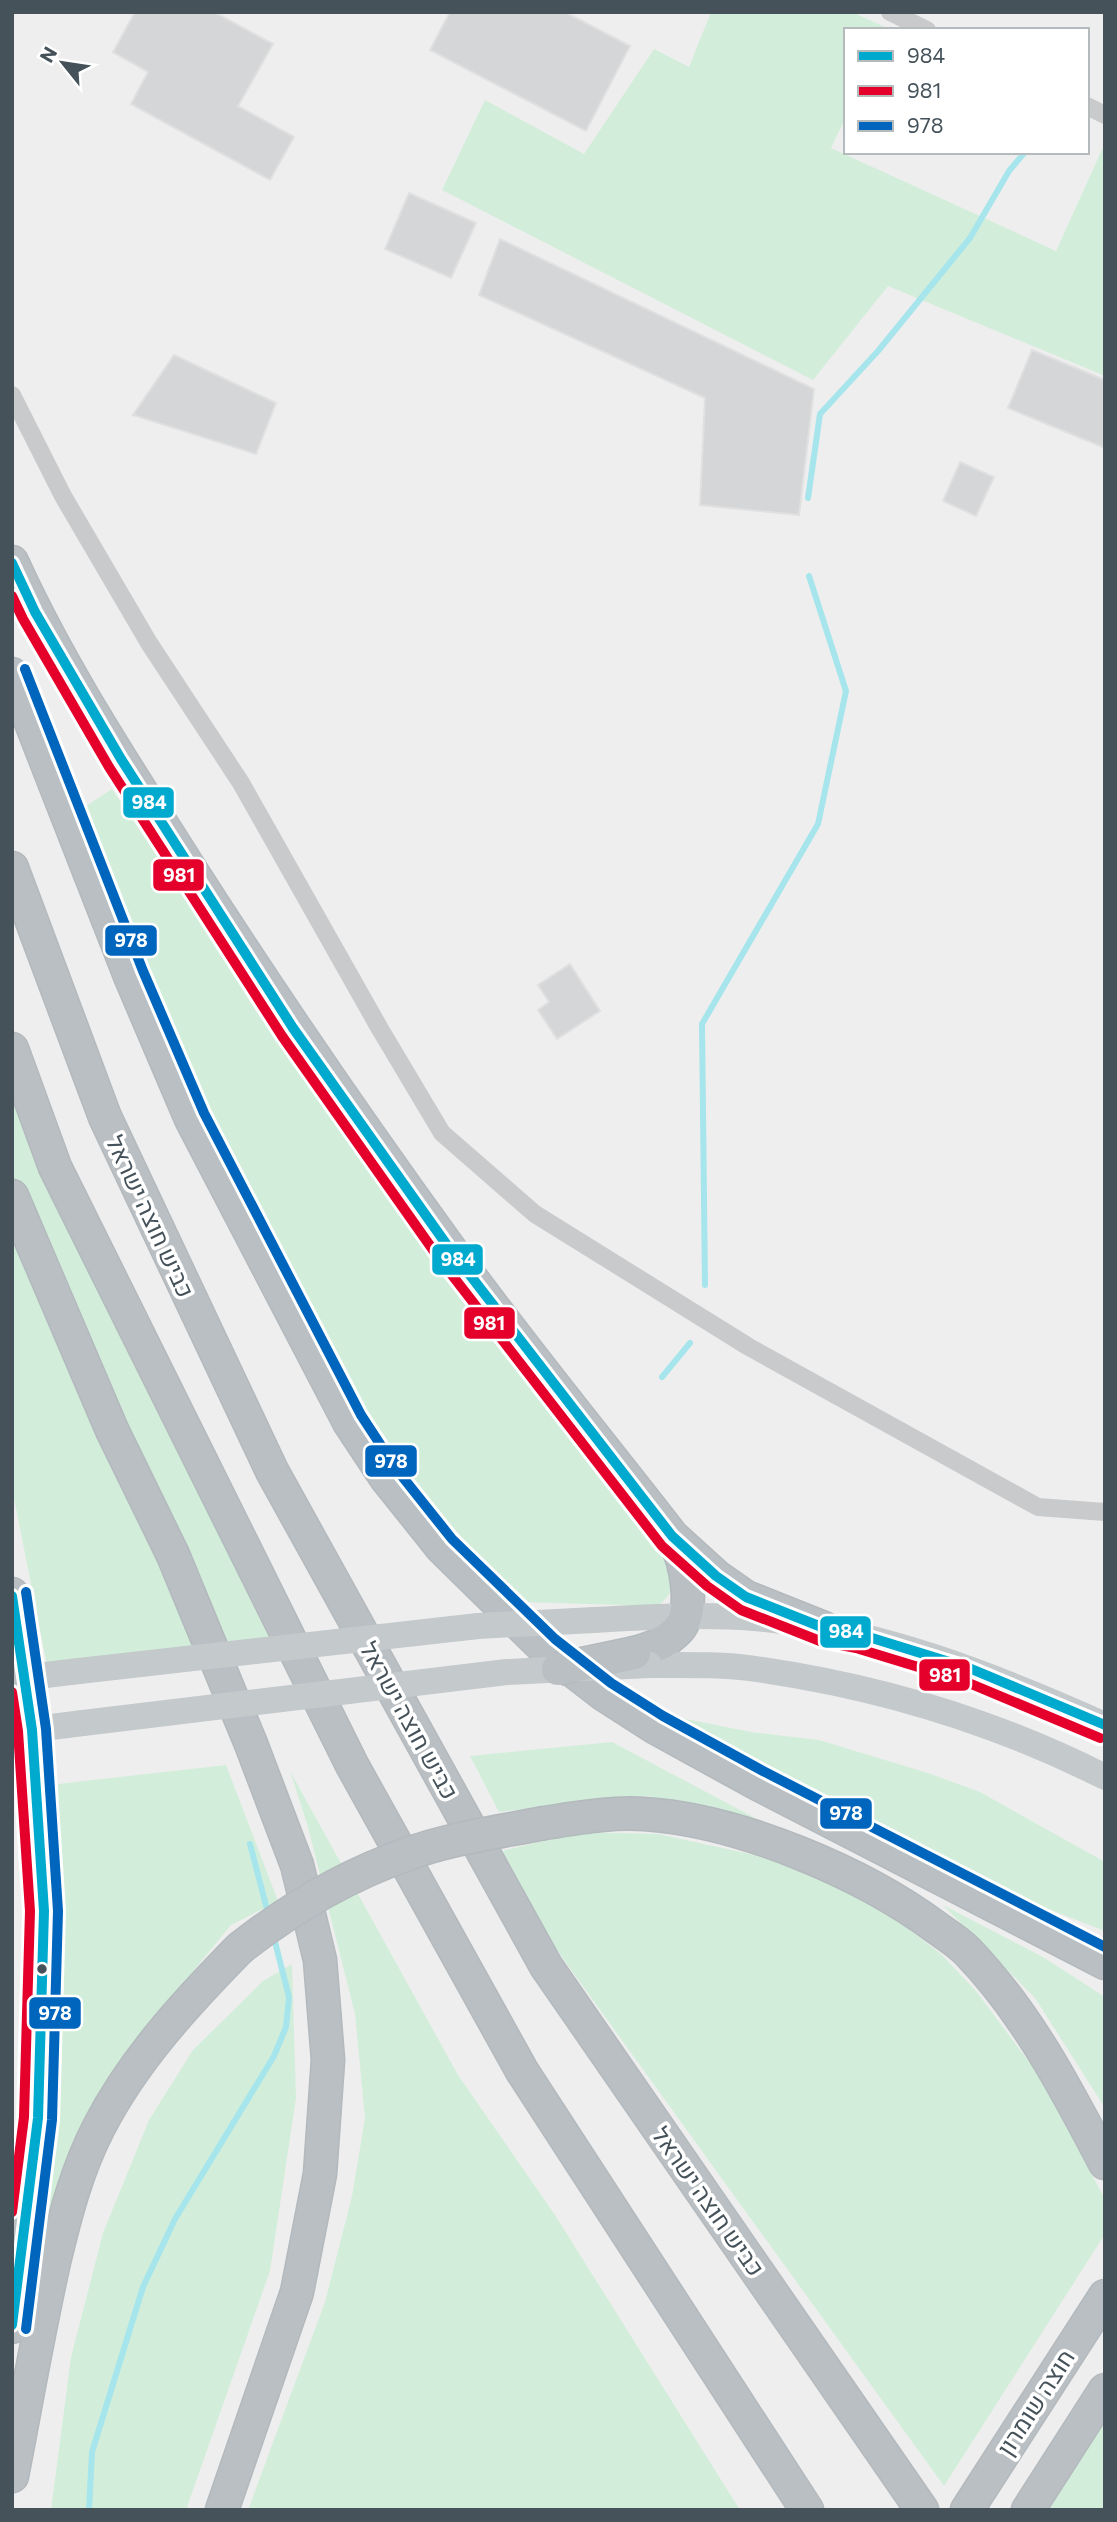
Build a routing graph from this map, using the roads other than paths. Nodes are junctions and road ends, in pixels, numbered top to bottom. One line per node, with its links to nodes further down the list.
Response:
1 (890, 12): 2 (street)
2 (923, 28)
3 (1089, 107): 4 (street)
4 (1105, 115)
5 (12, 395): 11 (street)
6 (12, 562): 12 (highway)
7 (12, 674): 24 (highway)
8 (12, 868): 32 (highway, כביש חוצה ישראל)
9 (12, 1049): 31 (highway)
10 (12, 1196): 30 (highway)
11 (1105, 1512)
12 (672, 1535): 14 (highway); 15 (highway)
13 (12, 1594): 18 (highway)
14 (685, 1617): 15 (main road); 16 (highway); 18 (main road, bridge)
15 (824, 1628): 19 (main road)
16 (642, 1659): 17 (highway, bridge); 21 (main road)
17 (558, 1669): 20 (main road, bridge)
18 (19, 1679): 20 (highway)
19 (1105, 1725)
20 (22, 1731): 23 (highway)
21 (1105, 1777)
22 (12, 1797): 23 (highway)
23 (40, 1858): 27 (highway)
24 (1105, 1963)
25 (1105, 2163): 29 (highway, bridge)
26 (1105, 2296): 33 (highway, חוצה שומרון)
27 (12, 2327)
28 (1105, 2390): 34 (highway)
29 (12, 2476)
30 (222, 2510)
31 (807, 2510)
32 (922, 2510)
33 (967, 2510)
34 (1028, 2510)

